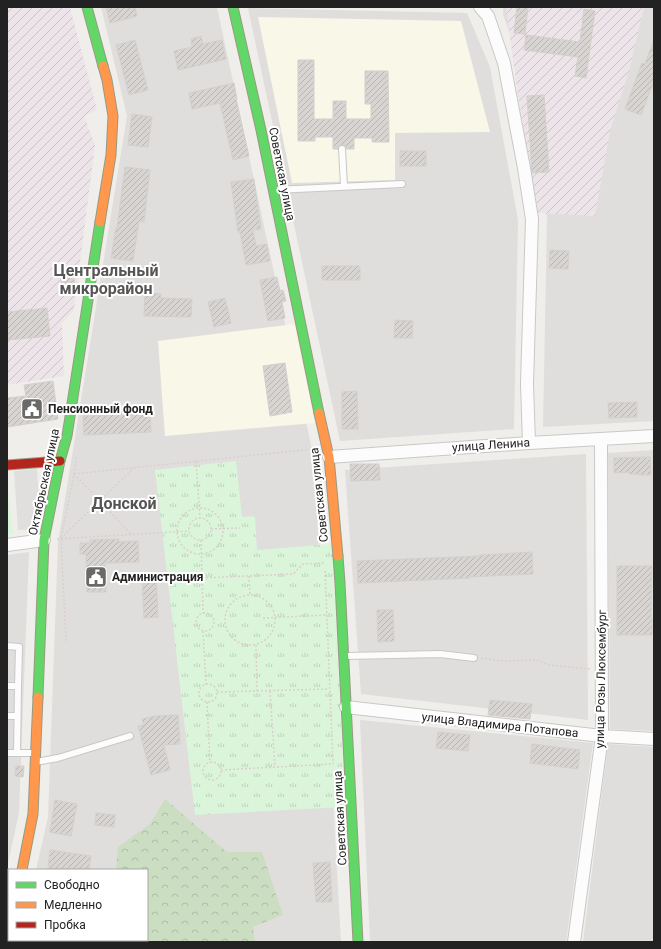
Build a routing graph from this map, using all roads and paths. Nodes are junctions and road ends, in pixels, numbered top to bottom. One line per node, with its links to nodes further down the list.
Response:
1 (88, 7): 13 (street, Октябрьская улица)
2 (233, 7): 7 (street, Советская улица)
3 (485, 10): 10 (street)
4 (342, 149): 6 (lane)
5 (402, 184): 6 (lane)
6 (344, 186): 7 (lane)
7 (273, 190): 12 (street, Советская улица)
8 (654, 436): 9 (street, улица Ленина)
9 (601, 439): 10 (street, улица Ленина); 47 (street, улица Розы Люксембург)
10 (529, 443): 12 (street, улица Ленина)
11 (77, 451): 17 (path)
12 (328, 452): 14 (path); 45 (street, Советская улица)
13 (60, 461): 15 (street); 28 (street, Октябрьская улица)
14 (196, 461): 16 (path); 19 (path)
15 (7, 465)
16 (135, 467): 17 (path); 18 (path)
17 (74, 474): 18 (path); 27 (path)
18 (100, 501): 26 (path); 27 (path)
19 (199, 507): 20 (path); 23 (path); 25 (path)
20 (200, 518): 22 (path); 24 (path)
21 (240, 528): 23 (path)
22 (211, 529): 23 (path); 29 (path)
23 (223, 529): 31 (path)
24 (189, 531): 25 (path); 29 (path)
25 (177, 532): 26 (path); 31 (path)
26 (131, 534): 27 (path)
27 (61, 538): 28 (path); 42 (path)
28 (44, 540): 30 (street); 64 (street, Октябрьская улица)
29 (201, 540): 31 (path)
30 (7, 545)
31 (201, 554): 35 (path)
32 (324, 563): 34 (path)
33 (324, 570): 38 (path)
34 (249, 576): 35 (path); 36 (path)
35 (202, 578): 37 (path)
36 (250, 595): 40 (path); 43 (path)
37 (203, 613): 41 (path); 41 (path)
38 (327, 615): 40 (path); 51 (path)
39 (263, 618): 40 (path)
40 (274, 618): 43 (path)
41 (203, 631): 48 (path)
42 (66, 641)
43 (256, 644): 53 (path)
44 (7, 646): 50 (lane)
45 (344, 656): 46 (lane); 56 (street, Советская улица)
46 (474, 658): 47 (path)
47 (602, 670): 60 (street, улица Розы Люксембург)
48 (206, 685): 54 (path); 55 (path)
49 (7, 686): 50 (lane)
50 (18, 686): 58 (lane)
51 (330, 689): 52 (path); 66 (path)
52 (270, 690): 53 (path); 66 (path)
53 (257, 691): 54 (path)
54 (217, 692): 55 (path)
55 (207, 702): 65 (path)
56 (346, 707): 60 (street, улица Владимира Потапова); 69 (street, Советская улица)
57 (7, 716): 58 (lane)
58 (17, 716): 63 (lane)
59 (130, 736): 64 (lane)
60 (602, 736): 61 (street, улица Владимира Потапова); 70 (street, улица Розы Люксембург)
61 (654, 739)
62 (7, 753): 63 (lane)
63 (17, 753): 64 (lane)
64 (35, 757): 68 (street, Октябрьская улица)
65 (210, 763): 67 (path); 67 (path)
66 (275, 767): 67 (path)
67 (221, 770)
68 (22, 869)
69 (358, 942)
70 (574, 942)

